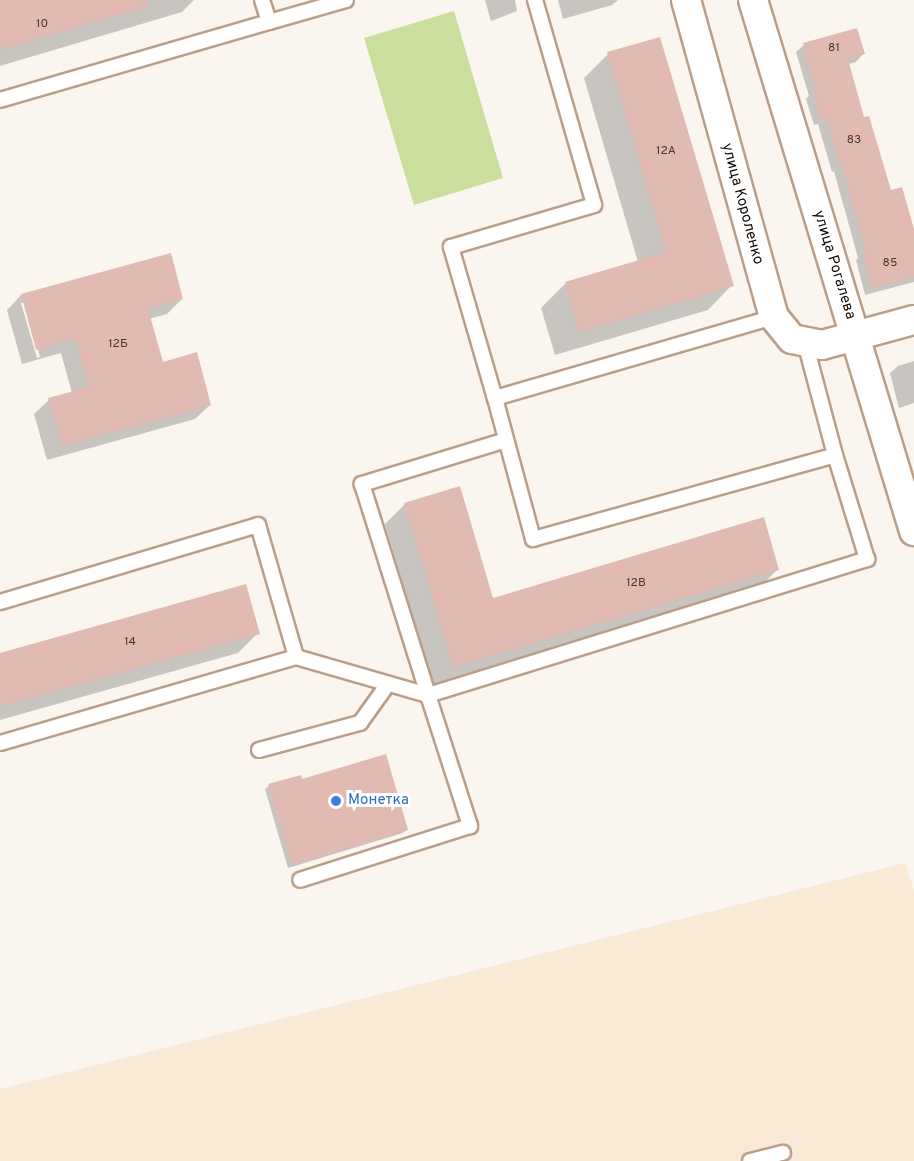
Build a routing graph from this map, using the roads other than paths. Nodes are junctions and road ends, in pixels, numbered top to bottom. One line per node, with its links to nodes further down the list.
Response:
1 (262, 0): 6 (lane)
2 (346, 0): 6 (lane)
3 (535, 0): 12 (lane)
4 (686, 0): 8 (street, улица Короленко)
5 (753, 0): 10 (street, улица Рогалева)
6 (269, 22): 7 (lane)
7 (0, 100)
8 (774, 317): 11 (street, улица Короленко); 12 (lane)
9 (914, 320): 10 (street)
10 (856, 335): 11 (street); 15 (street, улица Рогалева)
11 (805, 342): 14 (lane)
12 (495, 398): 13 (lane)
13 (506, 440): 14 (lane); 19 (lane)
14 (835, 455): 19 (lane)
15 (914, 531)
16 (0, 602): 17 (lane)
17 (296, 657): 18 (lane); 20 (lane)
18 (388, 684): 19 (lane); 21 (lane)
19 (428, 695): 22 (lane)
20 (0, 743)
21 (259, 750)
22 (300, 880)
23 (783, 1153): 24 (lane)
24 (750, 1161)

